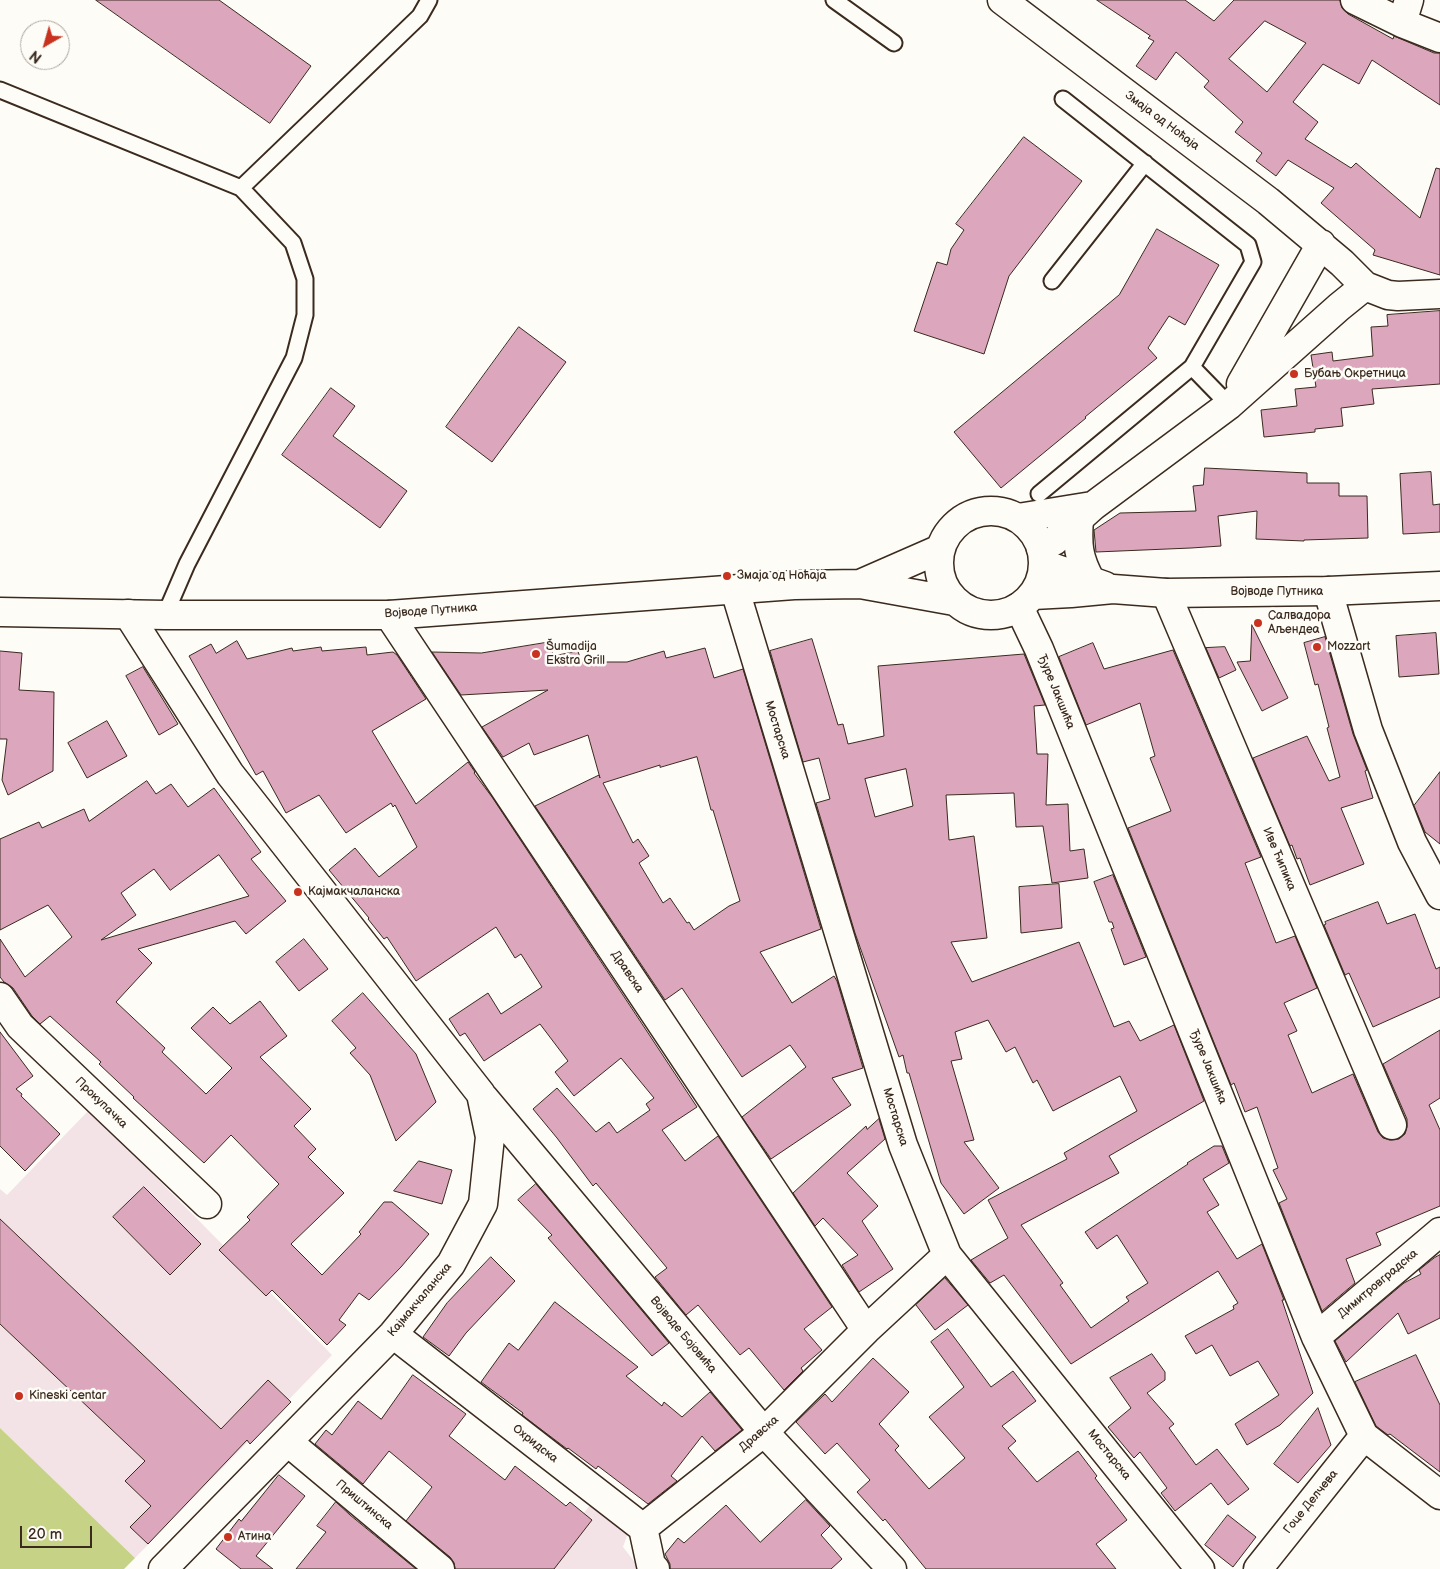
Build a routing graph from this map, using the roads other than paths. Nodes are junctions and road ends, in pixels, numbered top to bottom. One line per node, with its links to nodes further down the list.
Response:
1 (429, 0): 11 (lane)
2 (834, 0): 7 (lane)
3 (1002, 0): 12 (street, Змаја од Ноћаја)
4 (1355, 0): 5 (street)
5 (1405, 12): 6 (street)
6 (1440, 38)
7 (894, 43)
8 (0, 90): 11 (lane)
9 (1063, 98): 10 (lane)
10 (1145, 164): 13 (lane); 16 (lane)
11 (241, 188): 33 (lane)
12 (1321, 244): 14 (street, Змаја од Ноћаја); 17 (street)
13 (1052, 281)
14 (1365, 286): 15 (street); 17 (street)
15 (1440, 294)
16 (1192, 367): 17 (lane); 18 (lane)
17 (1229, 405): 19 (street)
18 (1040, 494)
19 (1086, 512): 20 (street); 22 (street); 24 (street)
20 (1018, 518): 21 (street); 22 (street)
21 (940, 549): 23 (street, Војводе Путника); 29 (street)
22 (1042, 556): 24 (street, Војводе Путника); 30 (street)
23 (860, 584): 26 (street, Војводе Путника); 29 (street, Војводе Путника)
24 (1102, 585): 28 (street, Војводе Путника); 30 (street, Војводе Путника)
25 (1440, 586): 27 (street, Војводе Путника)
26 (735, 590): 34 (street, Војводе Путника); 41 (street, Мостарска)
27 (1328, 592): 28 (street, Војводе Путника); 35 (street)
28 (1166, 593): 38 (street, Иве Ћипика)
29 (954, 601): 30 (street, Војводе Путника)
30 (1026, 601): 44 (street, Ђуре Јакшића)
31 (0, 612): 32 (street, Војводе Путника)
32 (128, 614): 33 (street, Војводе Путника); 37 (street, Кајмакчаланска)
33 (165, 615): 34 (street, Војводе Путника)
34 (389, 615): 42 (street, Дравска)
35 (1440, 895)
36 (0, 997): 39 (street, Прокупачка)
37 (481, 1094): 43 (street, Кајмакчаланска); 45 (street, Војводе Бојовића)
38 (1392, 1124)
39 (207, 1204)
40 (1440, 1232): 44 (street, Димитровградска)
41 (947, 1255): 42 (street, Дравска); 54 (street, Мостарска)
42 (866, 1330): 45 (street, Дравска)
43 (393, 1334): 47 (street, Кајмакчаланска); 49 (street, Охридска)
44 (1316, 1337): 46 (street, Ђуре Јакшића)
45 (764, 1432): 49 (street, Дравска); 53 (street, Војводе Бојовића)
46 (1364, 1436): 48 (street, Ђуре Јакшића); 55 (street, Гоце Делчева)
47 (288, 1442): 50 (street, Кајмакчаланска); 51 (street, Приштинска)
48 (1440, 1495)
49 (643, 1528): 52 (street)
50 (163, 1569)
51 (440, 1569)
52 (655, 1569)
53 (892, 1569)
54 (1200, 1569)
55 (1258, 1569)

